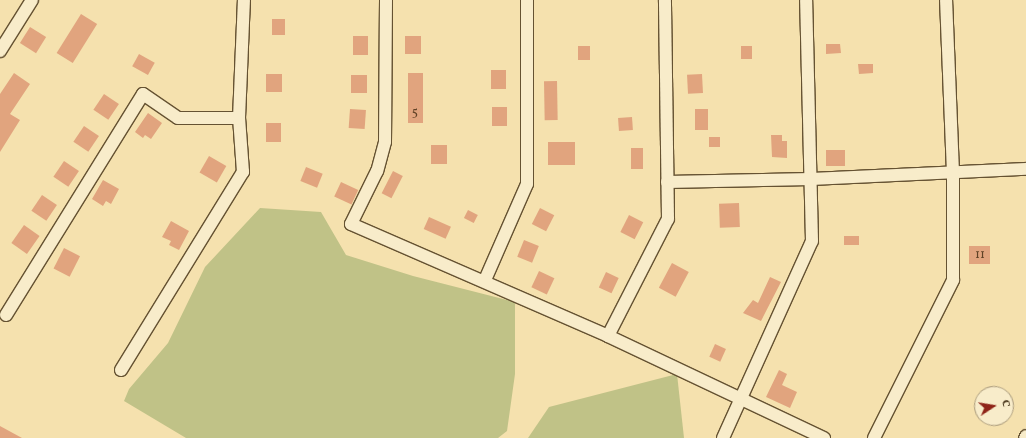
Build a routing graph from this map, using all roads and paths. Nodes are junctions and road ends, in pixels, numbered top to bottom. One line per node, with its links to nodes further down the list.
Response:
1 (32, 0): 8 (street)
2 (244, 0): 9 (street)
3 (386, 0): 14 (street)
4 (527, 0): 14 (street)
5 (665, 0): 13 (street)
6 (806, 0): 12 (street)
7 (946, 0): 11 (street)
8 (0, 51)
9 (239, 118): 15 (street); 17 (street)
10 (1026, 170): 11 (street)
11 (953, 173): 12 (street); 21 (street)
12 (811, 179): 13 (street); 18 (street)
13 (667, 182): 16 (street)
14 (485, 280): 16 (street)
15 (6, 315)
16 (608, 336): 18 (street)
17 (121, 370)
18 (742, 398): 19 (street); 20 (street)
19 (723, 438)
20 (824, 438)
21 (874, 438)

